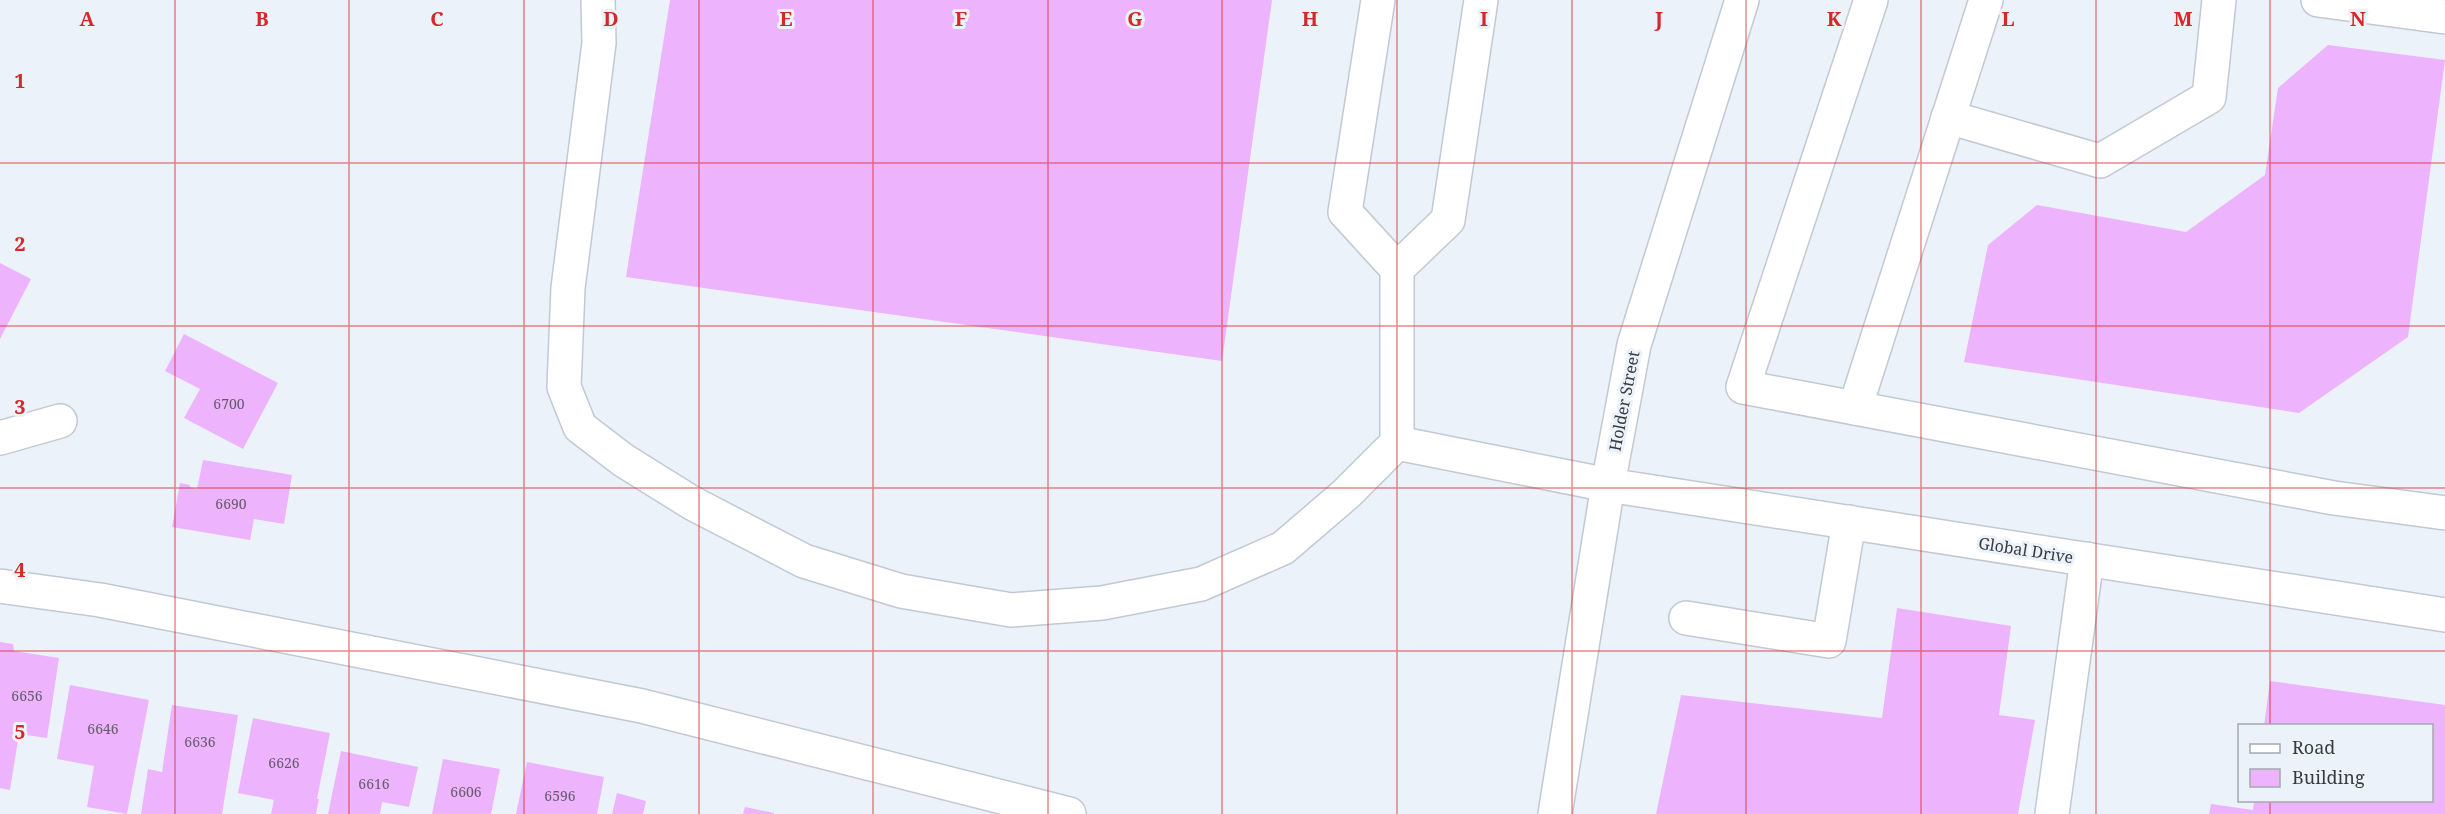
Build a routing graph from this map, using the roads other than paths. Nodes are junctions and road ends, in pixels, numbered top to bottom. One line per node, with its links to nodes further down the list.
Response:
1 (598, 0): 15 (street)
2 (1378, 0): 11 (street)
3 (1481, 0): 11 (street)
4 (1742, 0): 16 (street, Holder Street)
5 (1871, 0): 12 (street)
6 (1986, 0): 10 (street)
7 (2219, 0): 10 (street)
8 (2318, 0): 9 (street)
9 (2445, 17)
10 (1948, 117): 12 (street)
11 (1398, 269): 15 (street)
12 (1855, 408): 17 (street)
13 (60, 421): 14 (street)
14 (0, 438)
15 (1397, 443): 16 (street, Global Drive)
16 (1608, 485): 18 (street, Global Drive); 24 (street, Holder Street)
17 (2445, 513)
18 (1849, 522): 19 (street, Global Drive); 22 (street)
19 (2086, 559): 21 (street, Global Drive); 25 (street)
20 (0, 586): 23 (street)
21 (2445, 615)
22 (1686, 618)
23 (1068, 814)
24 (1556, 814)
25 (2052, 814)

